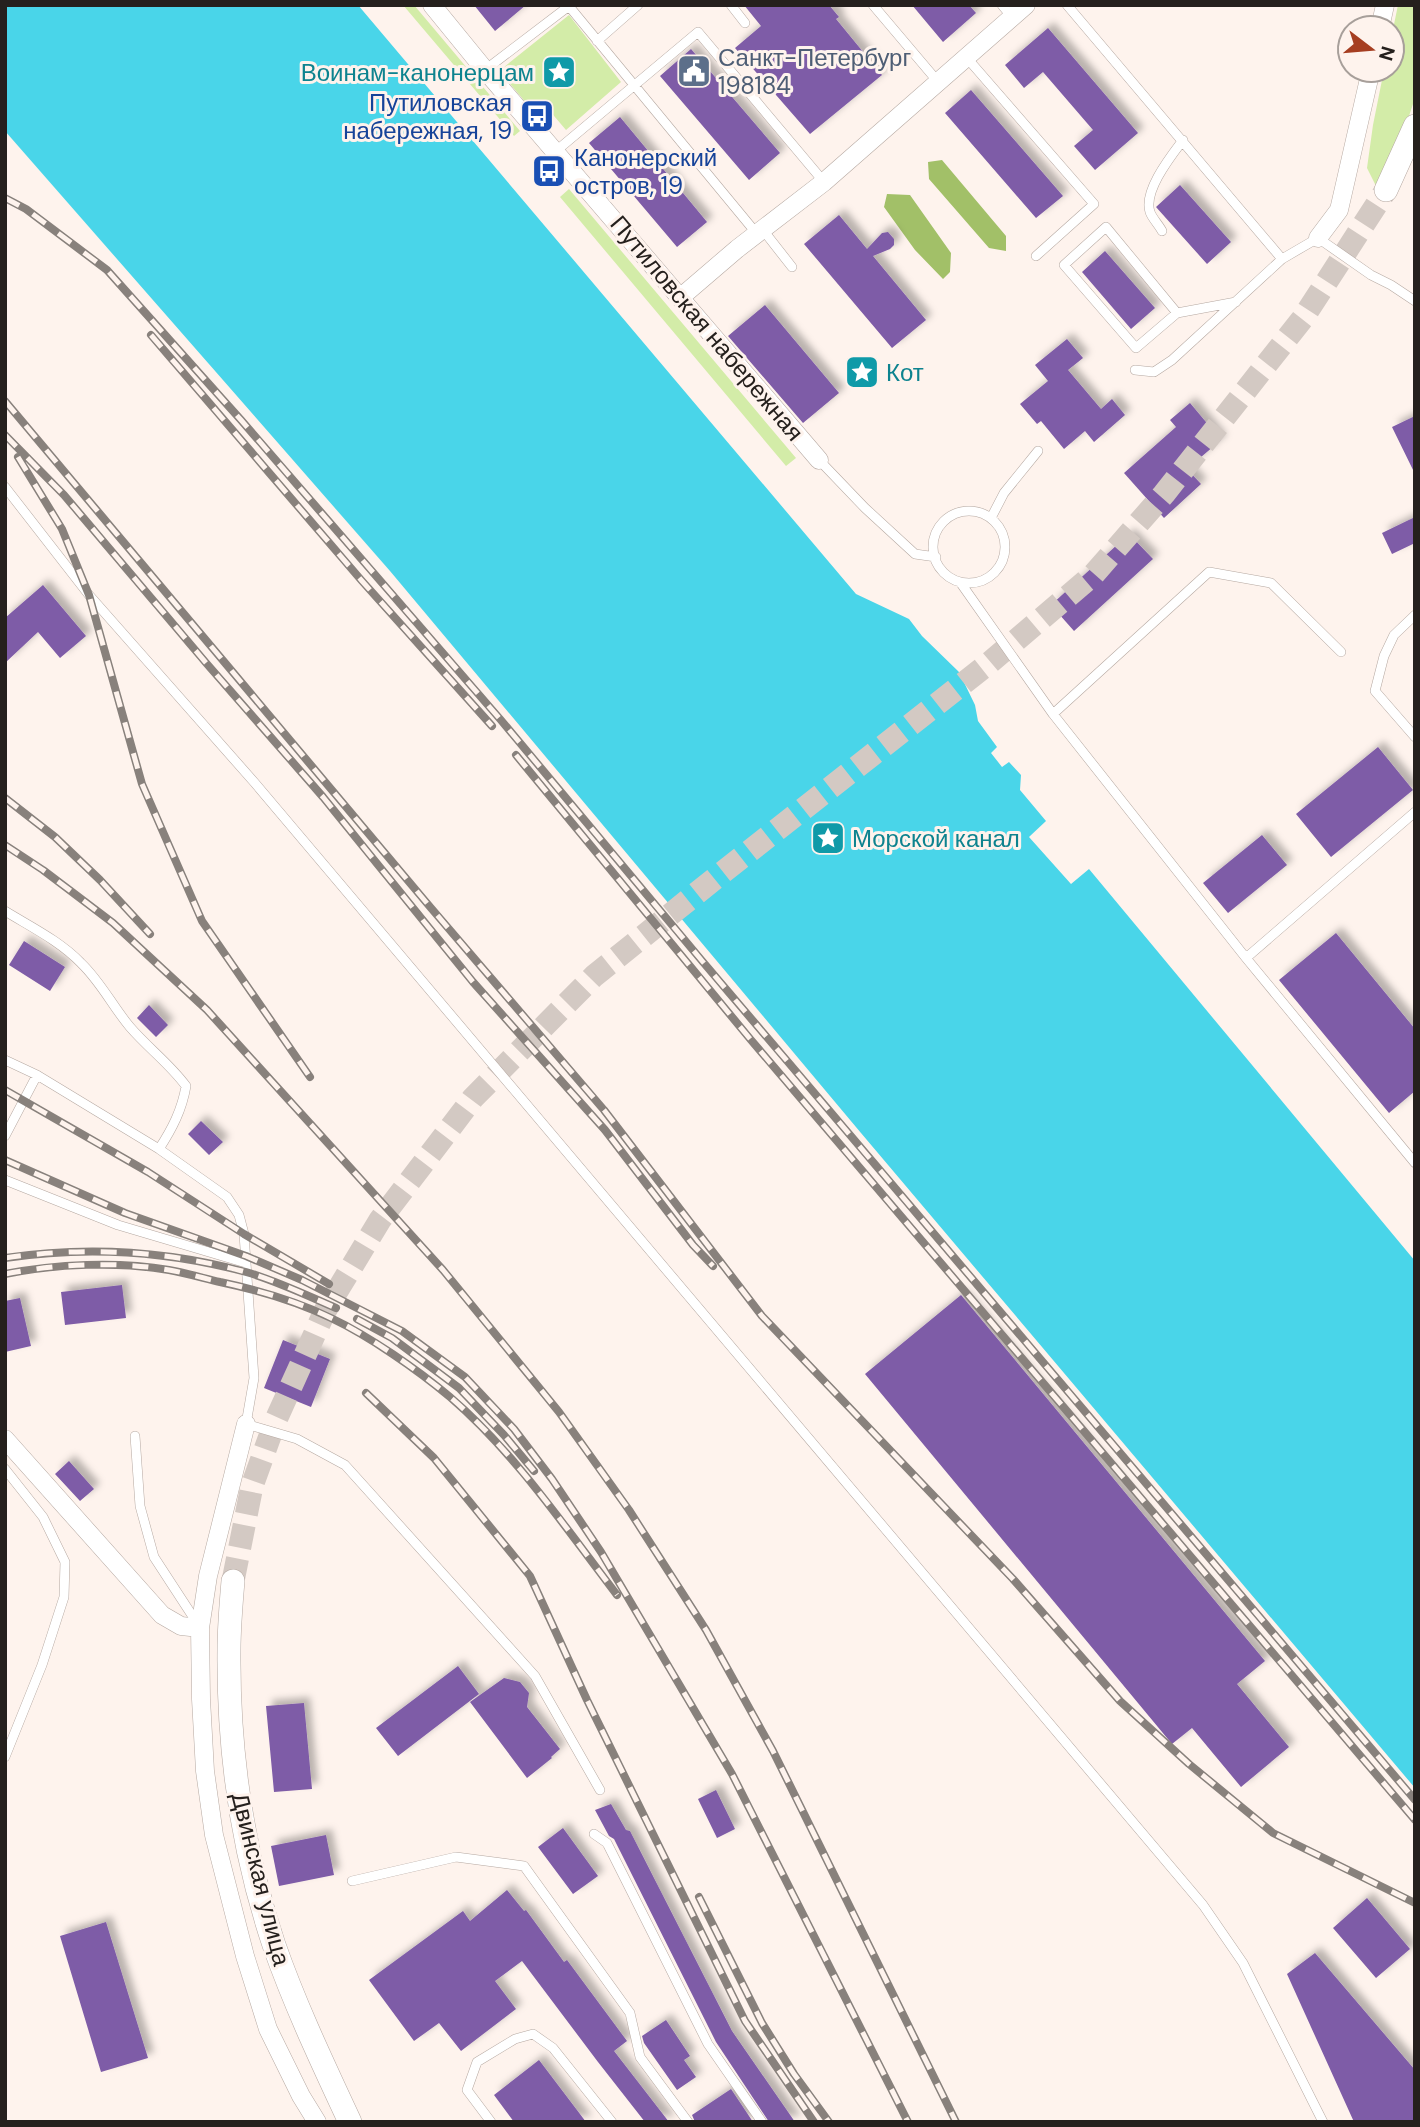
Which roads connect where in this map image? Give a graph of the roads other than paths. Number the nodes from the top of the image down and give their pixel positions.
1 (432, 5) edge
2 (638, 5) edge
3 (732, 5) edge
4 (1067, 5) edge
5 (569, 6) edge
6 (877, 7) edge
7 (1013, 9) edge
8 (745, 23) dead end
9 (597, 41) junction
10 (967, 58) junction
11 (485, 70) junction
12 (939, 83) junction
13 (1368, 84) edge
14 (634, 85) junction
15 (1415, 126) edge
16 (1183, 140) junction
17 (556, 151) junction
18 (824, 182) junction
19 (1386, 190) tunnel mouth
20 (1162, 231) dead end
21 (760, 232) junction
22 (1318, 238) junction
23 (1036, 256) dead end
24 (1282, 258) junction
25 (792, 267) dead end
26 (681, 297) junction
27 (1236, 302) junction
28 (1415, 302) edge
29 (1177, 313) junction
30 (1135, 370) dead end
31 (1038, 451) dead end
32 (819, 460) joint
33 (5, 487) edge
34 (991, 519) junction
35 (936, 557) junction
36 (960, 582) junction
37 (1415, 615) edge
38 (1341, 652) dead end
39 (1053, 714) junction
40 (1415, 737) edge
41 (1415, 812) edge
42 (5, 911) edge
43 (1246, 958) junction
44 (5, 1060) edge
45 (37, 1075) junction
46 (5, 1136) edge
47 (159, 1149) junction
48 (1415, 1163) edge
49 (5, 1180) edge
50 (246, 1263) junction
51 (246, 1424) junction
52 (135, 1436) dead end
53 (5, 1439) edge
54 (5, 1469) edge
55 (233, 1581) tunnel mouth
56 (200, 1628) junction
57 (5, 1757) edge
58 (600, 1790) dead end
59 (594, 1834) dead end
60 (352, 1881) dead end
61 (317, 2122) edge
62 (350, 2122) edge
63 (491, 2122) edge
64 (612, 2122) edge
65 (688, 2122) edge
66 (762, 2122) edge
67 (1323, 2122) edge

1 - 11 street, Путиловская набережная
2 - 9 lane
3 - 8 lane
4 - 16 lane
5 - 9 lane
5 - 11 lane
6 - 12 lane
7 - 10 street
9 - 14 lane
10 - 12 street
10 - 23 lane
11 - 17 street, Путиловская набережная
12 - 18 street
13 - 22 street
14 - 17 lane
14 - 18 lane
14 - 21 lane
15 - 19 street
16 - 20 lane
16 - 24 lane
17 - 26 street, Путиловская набережная
18 - 21 street
21 - 25 lane
21 - 26 street
22 - 24 lane
22 - 28 lane
24 - 27 lane
26 - 32 street, Путиловская набережная
27 - 29 lane
27 - 30 lane
29 - 29 lane
31 - 34 lane
32 - 35 lane
33 - 67 lane
34 - 35 lane
34 - 36 lane
35 - 36 lane
36 - 39 lane
37 - 40 lane
38 - 39 lane
39 - 43 lane
41 - 43 lane
42 - 47 lane
43 - 48 lane
44 - 45 lane
45 - 46 lane
45 - 47 lane
47 - 50 lane
49 - 50 lane
50 - 51 lane
51 - 56 street
51 - 58 lane
52 - 56 lane
53 - 56 street
54 - 57 lane
55 - 62 street, Двинская улица
56 - 61 street
59 - 66 lane
60 - 65 lane
63 - 64 lane

